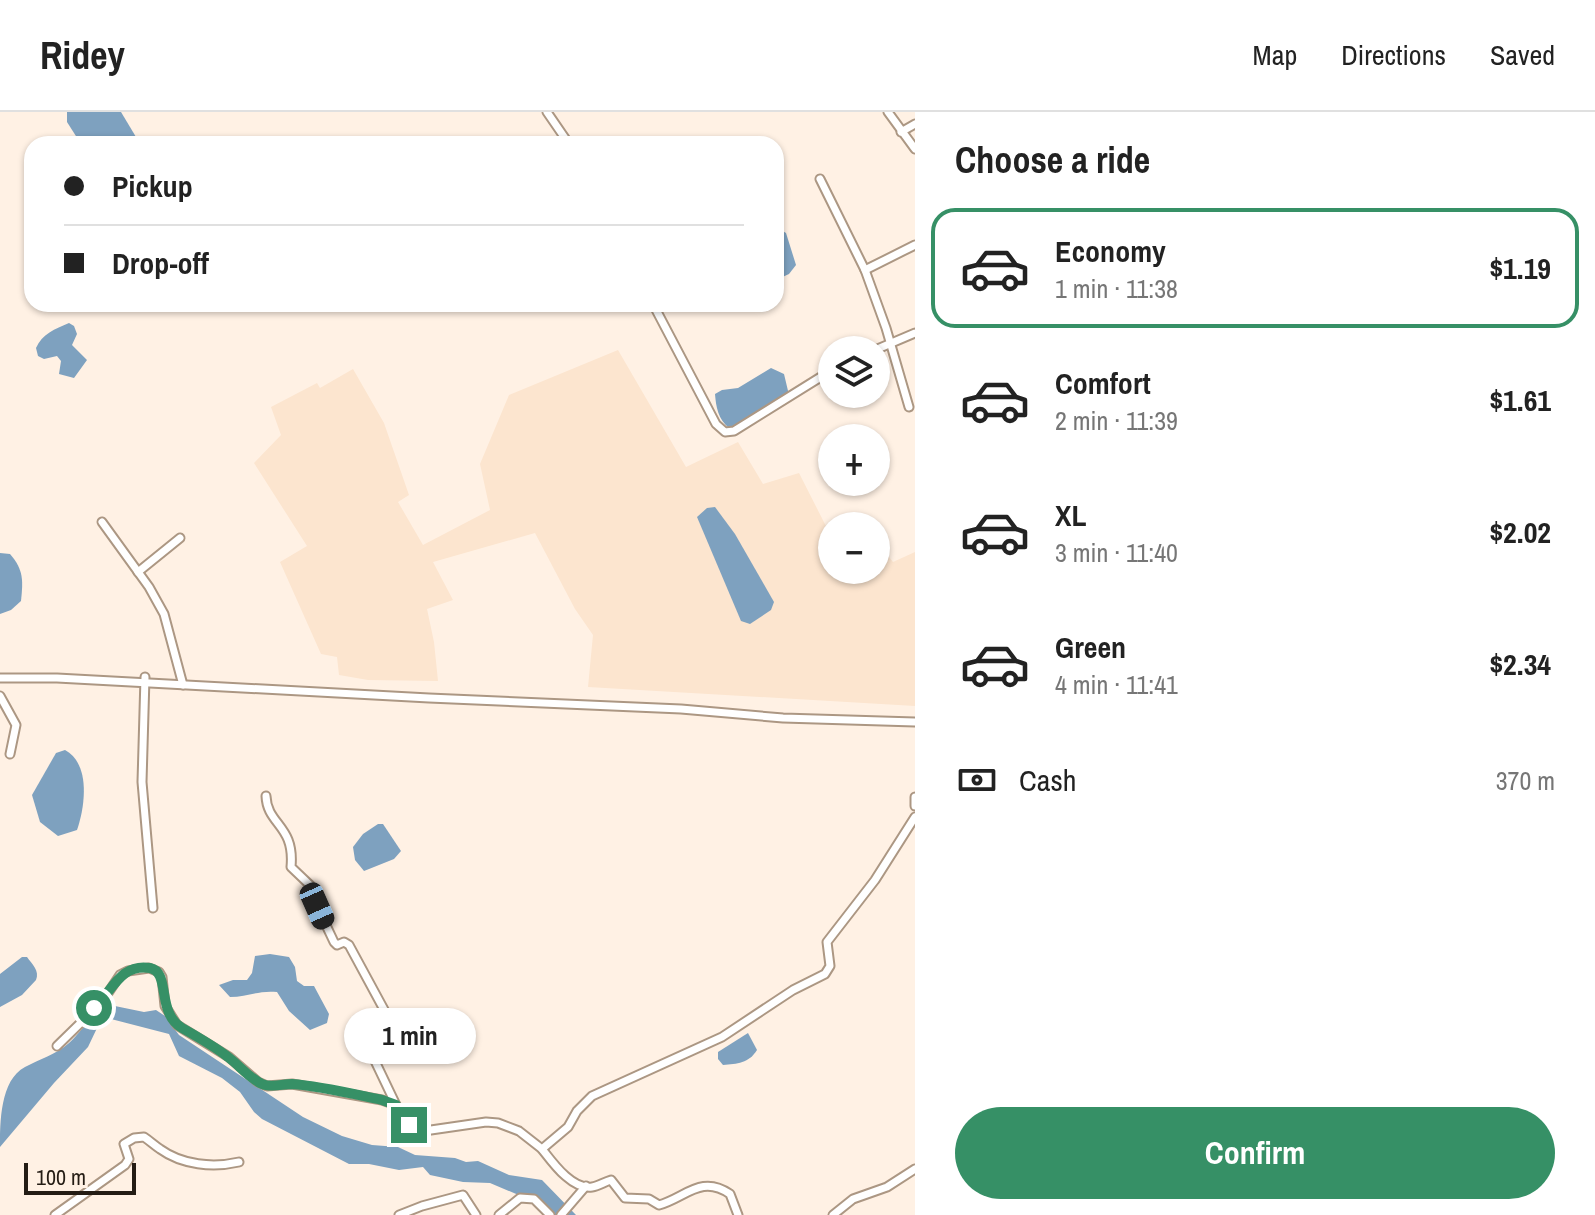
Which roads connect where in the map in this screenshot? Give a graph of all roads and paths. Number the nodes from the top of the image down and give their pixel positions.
1 (547, 112) edge
2 (888, 112) edge
3 (915, 124) edge
4 (901, 132) junction
5 (564, 136) edge
6 (915, 149) edge
7 (820, 179) dead end
8 (915, 245) edge
9 (865, 270) junction
10 (657, 312) edge
11 (915, 333) edge
12 (888, 336) edge
13 (890, 343) edge
14 (890, 346) edge
15 (818, 379) edge
16 (909, 407) dead end
17 (102, 522) dead end
18 (180, 538) dead end
19 (138, 572) junction
20 (0, 678) edge
21 (145, 680) junction
22 (183, 685) junction
23 (0, 696) edge
24 (915, 722) edge
25 (10, 754) dead end
26 (266, 796) dead end
27 (915, 797) edge
28 (915, 806) edge
29 (915, 817) edge
30 (153, 908) dead end
31 (57, 1046) dead end
32 (396, 1105) junction
33 (542, 1149) junction
34 (239, 1162) dead end
35 (915, 1169) edge
36 (586, 1186) junction
37 (55, 1215) edge
38 (399, 1215) edge
39 (476, 1215) edge
40 (499, 1215) edge
41 (550, 1215) edge
42 (561, 1215) edge
43 (738, 1215) edge
44 (833, 1215) edge

1 - 5 street
2 - 4 street
3 - 4 street
4 - 6 street
7 - 9 street
8 - 9 street
9 - 12 street
10 - 15 street
11 - 13 street
14 - 16 street
17 - 19 street
18 - 19 street
19 - 22 street
20 - 21 street
21 - 22 street
21 - 30 street
22 - 24 street
23 - 25 street
26 - 32 street
27 - 28 street
29 - 33 street
31 - 32 street
32 - 33 street
33 - 36 street
34 - 37 street
35 - 44 street
36 - 42 street
36 - 43 street
38 - 39 street
40 - 41 street

